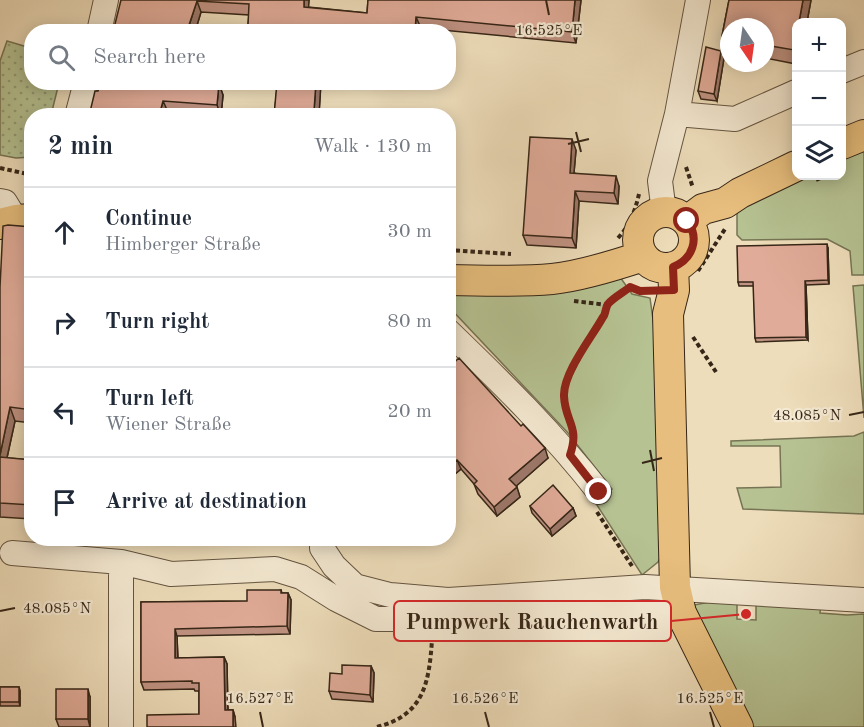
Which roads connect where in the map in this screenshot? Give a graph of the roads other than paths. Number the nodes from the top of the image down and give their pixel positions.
1 (106, 0) edge
2 (698, 0) edge
3 (101, 24) edge
4 (864, 62) edge
5 (846, 69) edge
6 (84, 90) edge
7 (792, 94) edge
8 (79, 108) edge
9 (677, 114) junction
10 (864, 135) edge
11 (846, 142) edge
12 (792, 179) edge
13 (682, 223) junction
14 (657, 277) junction
15 (456, 280) edge
16 (456, 339) edge
17 (599, 492) road end
18 (322, 548) dead end
19 (12, 553) dead end
20 (122, 562) junction
21 (675, 588) junction
22 (864, 600) edge
23 (441, 609) junction
24 (121, 727) edge
25 (738, 727) edge

1 - 3 street
2 - 9 street
4 - 5 street
6 - 8 street
7 - 9 street
9 - 13 street
10 - 11 main road
12 - 13 main road
13 - 14 main road
13 - 14 main road
14 - 15 main road
14 - 21 main road
16 - 17 street
18 - 23 street
19 - 20 street
20 - 23 street
20 - 24 street
21 - 22 street
21 - 23 street
21 - 25 main road

